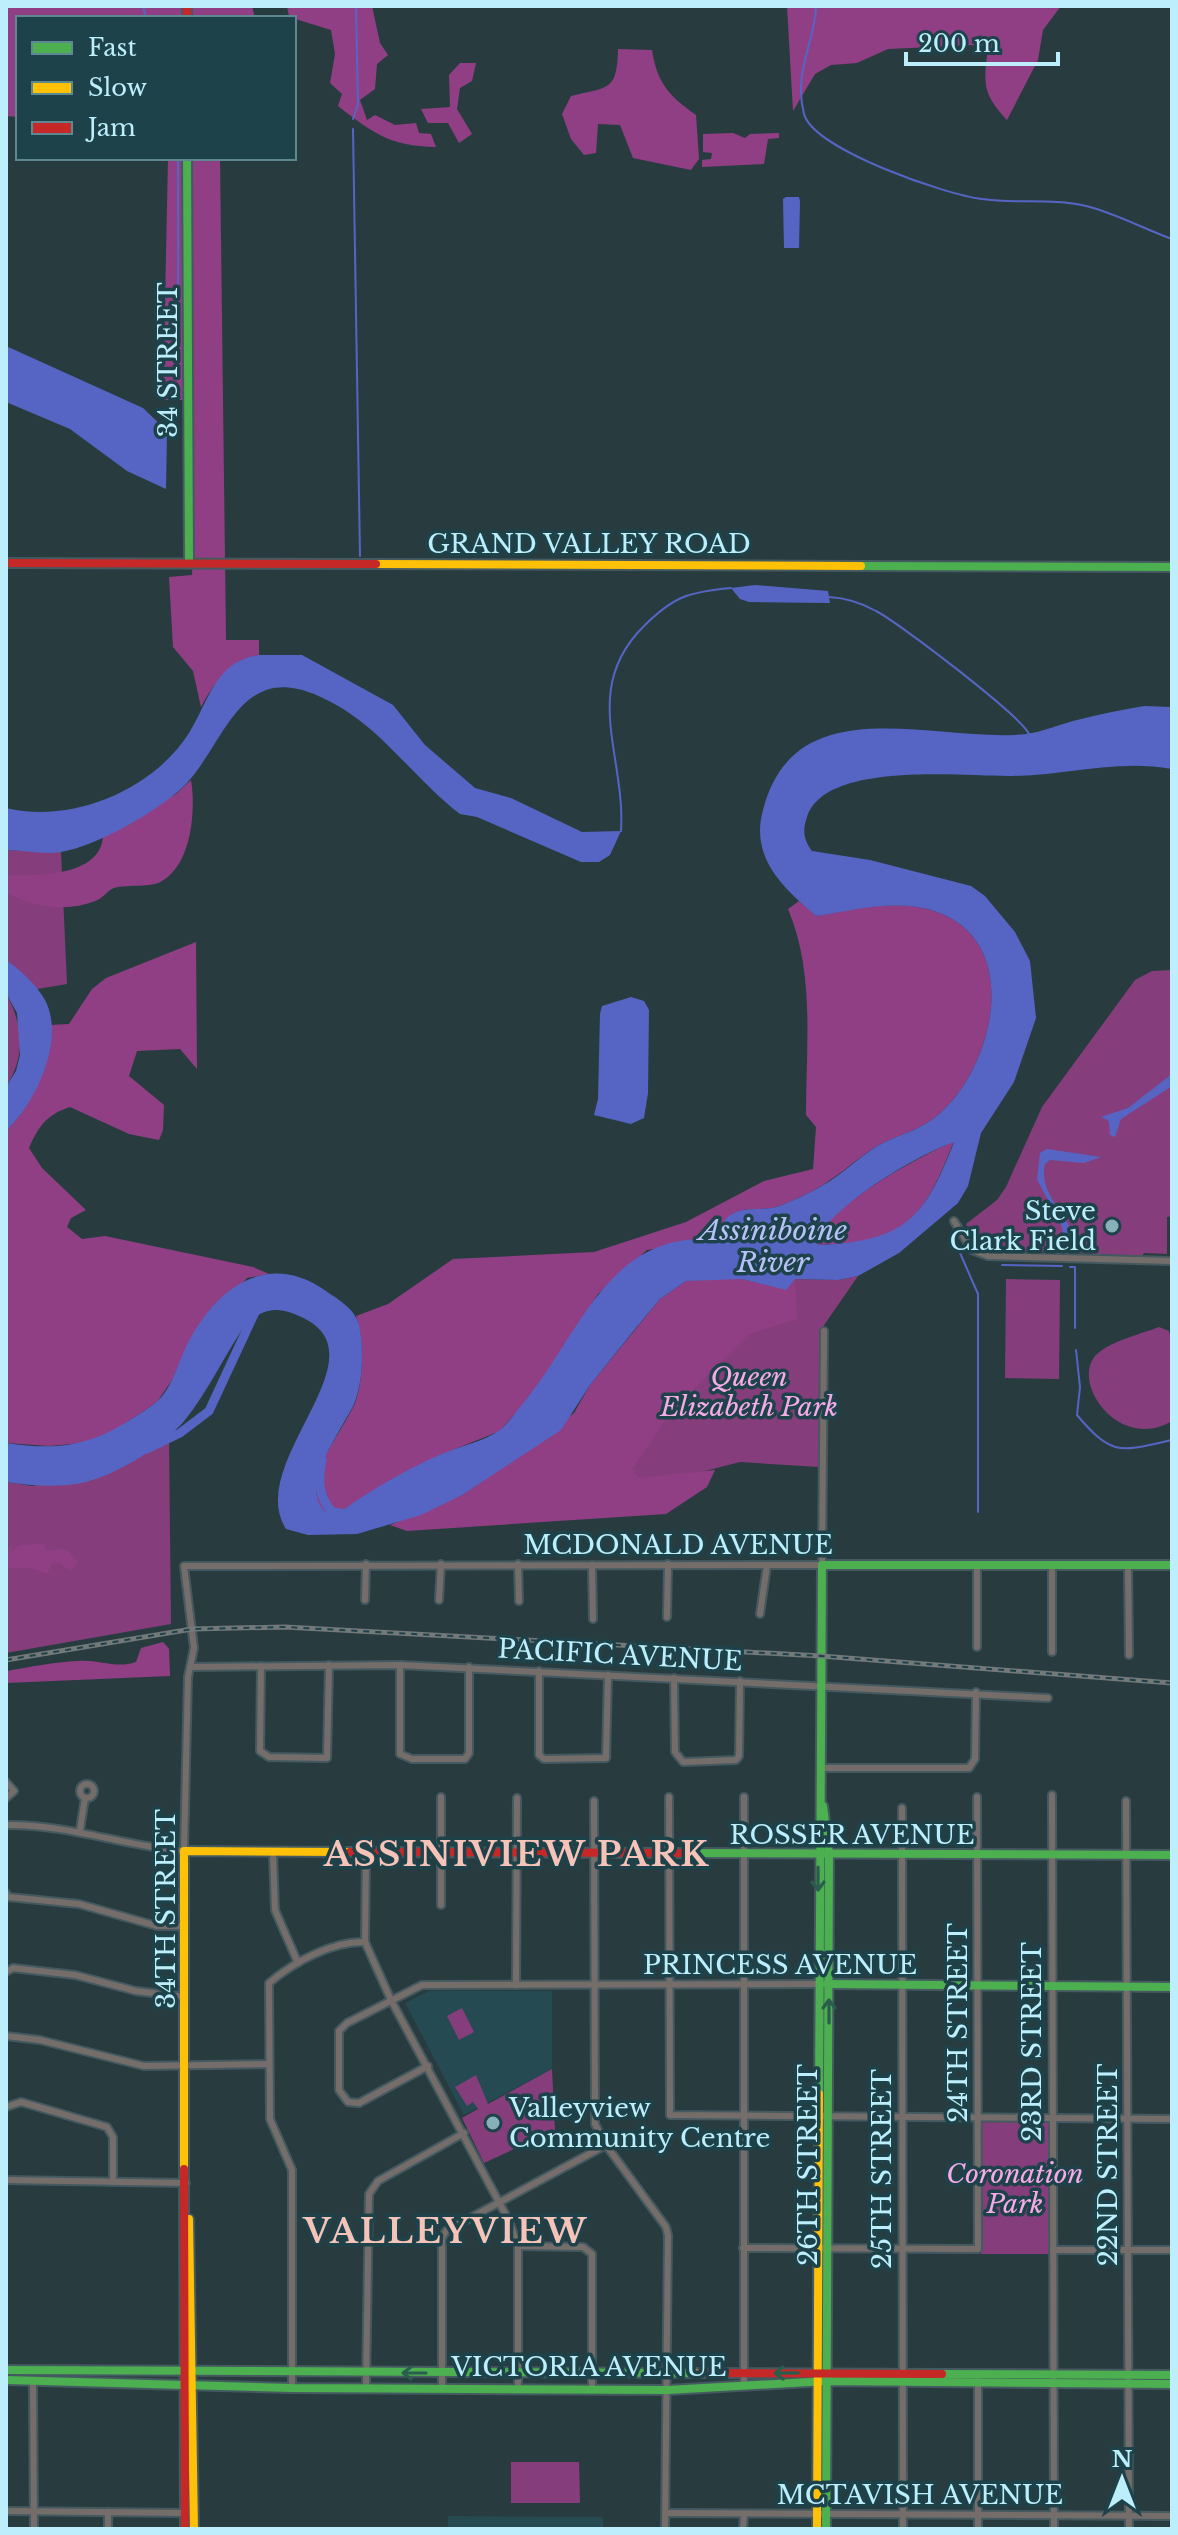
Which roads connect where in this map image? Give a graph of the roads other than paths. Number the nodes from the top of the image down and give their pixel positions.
1 (187, 160) edge
2 (189, 562) junction
3 (6, 563) edge
4 (1172, 567) edge
5 (954, 1221) dead end
6 (1172, 1261) edge
7 (824, 1331) dead end
8 (366, 1564) junction
9 (441, 1564) junction
10 (518, 1564) junction
11 (668, 1564) junction
12 (977, 1564) junction
13 (1052, 1564) junction
14 (1128, 1564) junction
15 (592, 1565) junction
16 (767, 1565) junction
17 (822, 1565) junction
18 (1172, 1565) edge
19 (184, 1566) joint
20 (365, 1600) dead end
21 (439, 1600) dead end
22 (519, 1601) dead end
23 (760, 1614) dead end
24 (667, 1617) dead end
25 (593, 1619) dead end
26 (977, 1647) dead end
27 (1052, 1652) dead end
28 (1129, 1655) dead end
29 (329, 1665) junction
30 (400, 1665) junction
31 (261, 1666) junction
32 (190, 1667) junction
33 (469, 1667) junction
34 (539, 1671) junction
35 (608, 1675) junction
36 (674, 1678) junction
37 (740, 1681) junction
38 (821, 1685) junction
39 (976, 1692) junction
40 (1048, 1698) dead end
41 (822, 1768) junction
42 (6, 1782) edge
43 (1052, 1795) dead end
44 (441, 1797) dead end
45 (669, 1797) dead end
46 (744, 1797) dead end
47 (977, 1797) dead end
48 (6, 1798) edge
49 (85, 1798) dead end
50 (517, 1798) dead end
51 (594, 1801) dead end
52 (1126, 1801) dead end
53 (822, 1802) junction
54 (902, 1808) dead end
55 (6, 1825) edge
56 (80, 1830) junction
57 (184, 1851) junction
58 (273, 1853) junction
59 (366, 1853) junction
60 (441, 1853) junction
61 (594, 1853) junction
62 (517, 1854) junction
63 (668, 1854) junction
64 (744, 1854) junction
65 (818, 1854) junction
66 (829, 1854) junction
67 (902, 1855) junction
68 (1172, 1855) edge
69 (977, 1856) junction
70 (1052, 1856) junction
71 (1127, 1857) junction
72 (6, 1893) edge
73 (441, 1905) dead end
74 (184, 1926) junction
75 (365, 1942) junction
76 (298, 1963) junction
77 (6, 1972) edge
78 (669, 1984) junction
79 (743, 1984) junction
80 (818, 1984) junction
81 (829, 1984) junction
82 (516, 1985) junction
83 (594, 1985) junction
84 (903, 1985) junction
85 (978, 1987) junction
86 (1172, 1987) edge
87 (1053, 1988) junction
88 (1128, 1988) junction
89 (185, 1997) junction
90 (391, 2000) junction
91 (6, 2036) edge
92 (269, 2064) junction
93 (186, 2065) junction
94 (428, 2066) junction
95 (6, 2107) edge
96 (744, 2116) junction
97 (823, 2117) junction
98 (901, 2117) junction
99 (978, 2118) junction
100 (1052, 2118) junction
101 (1128, 2119) junction
102 (1172, 2119) edge
103 (464, 2133) junction
104 (606, 2145) junction
105 (6, 2180) edge
106 (113, 2182) junction
107 (187, 2186) junction
108 (499, 2201) junction
109 (518, 2246) junction
110 (743, 2248) junction
111 (818, 2248) junction
112 (829, 2248) junction
113 (902, 2249) junction
114 (1053, 2250) junction
115 (1127, 2250) junction
116 (1172, 2250) edge
117 (6, 2370) edge
118 (292, 2372) junction
119 (366, 2373) junction
120 (442, 2373) junction
121 (517, 2373) junction
122 (744, 2373) junction
123 (593, 2374) junction
124 (668, 2374) junction
125 (1172, 2375) edge
126 (33, 2376) junction
127 (822, 2377) junction
128 (903, 2377) junction
129 (188, 2378) junction
130 (978, 2378) junction
131 (1054, 2378) junction
132 (1128, 2379) junction
133 (6, 2380) edge
134 (1172, 2384) edge
135 (744, 2386) junction
136 (292, 2388) junction
137 (366, 2388) junction
138 (442, 2388) junction
139 (518, 2389) junction
140 (592, 2389) junction
141 (668, 2390) junction
142 (6, 2511) edge
143 (34, 2511) junction
144 (108, 2512) junction
145 (189, 2513) junction
146 (667, 2513) junction
147 (744, 2514) junction
148 (822, 2515) junction
149 (903, 2515) junction
150 (978, 2515) junction
151 (1054, 2516) junction
152 (1129, 2516) junction
153 (1172, 2516) edge
154 (34, 2529) edge
155 (108, 2529) edge
156 (185, 2529) edge
157 (194, 2529) edge
158 (665, 2529) edge
159 (743, 2529) edge
160 (817, 2529) edge
161 (826, 2529) edge
162 (903, 2529) edge
163 (978, 2529) edge
164 (1054, 2529) edge
165 (1129, 2529) edge

1 - 2 street, 34 STREET
2 - 3 street, GRAND VALLEY ROAD
2 - 4 street, GRAND VALLEY ROAD
5 - 6 street
7 - 17 street
8 - 9 street, MCDONALD AVENUE
8 - 19 street, MCDONALD AVENUE
8 - 20 street
9 - 10 street, MCDONALD AVENUE
9 - 21 street
10 - 15 street, MCDONALD AVENUE
10 - 22 street
11 - 15 street, MCDONALD AVENUE
11 - 16 street, MCDONALD AVENUE
11 - 24 street
12 - 13 street, MCDONALD AVENUE
12 - 17 street, MCDONALD AVENUE
12 - 26 street
13 - 14 street, MCDONALD AVENUE
13 - 27 street
14 - 18 street, MCDONALD AVENUE
14 - 28 street
15 - 25 street
16 - 17 street, MCDONALD AVENUE
16 - 23 street
17 - 38 street, 26TH STREET
19 - 32 street, 34TH STREET
29 - 30 street, PACIFIC AVENUE
29 - 31 street, PACIFIC AVENUE
29 - 31 street
30 - 33 street, PACIFIC AVENUE
30 - 33 street
31 - 32 street, PACIFIC AVENUE
32 - 57 street, 34TH STREET
33 - 34 street, PACIFIC AVENUE
34 - 35 street, PACIFIC AVENUE
34 - 35 street
35 - 36 street, PACIFIC AVENUE
36 - 37 street, PACIFIC AVENUE
36 - 37 street
37 - 38 street, PACIFIC AVENUE
38 - 39 street, PACIFIC AVENUE
38 - 41 street, 26TH STREET
39 - 40 street, PACIFIC AVENUE
39 - 41 street
41 - 53 street, 26TH STREET
42 - 48 street
43 - 70 street, 23RD STREET
44 - 60 street
45 - 63 street
46 - 64 street
47 - 69 street, 24TH STREET
49 - 56 street
50 - 62 street
51 - 61 street
52 - 71 street, 22ND STREET
53 - 65 street, 26TH STREET
53 - 66 street, 26TH STREET
54 - 67 street, 25TH STREET
55 - 56 street, ROSSER AVENUE
56 - 57 street, ROSSER AVENUE
57 - 58 street, ROSSER AVENUE
57 - 74 street, 34TH STREET
58 - 59 street, ROSSER AVENUE
58 - 76 street
59 - 60 street, ROSSER AVENUE
59 - 75 street
60 - 62 street, ROSSER AVENUE
60 - 73 street
61 - 62 street, ROSSER AVENUE
61 - 63 street, ROSSER AVENUE
61 - 83 street
62 - 82 street
63 - 64 street, ROSSER AVENUE
63 - 78 street
64 - 65 street, ROSSER AVENUE
64 - 79 street
65 - 66 street, ROSSER AVENUE
65 -> 80 street, 26TH STREET
66 - 67 street, ROSSER AVENUE
66 - 81 street, 26TH STREET
67 - 69 street, ROSSER AVENUE
67 - 84 street, 25TH STREET
68 - 71 street, ROSSER AVENUE
69 - 70 street, ROSSER AVENUE
69 - 85 street, 24TH STREET
70 - 71 street, ROSSER AVENUE
70 - 87 street, 23RD STREET
71 - 88 street, 22ND STREET
72 - 74 street
74 - 89 street, 34TH STREET
75 - 76 street
75 - 90 street
76 - 92 street
77 - 89 street
78 - 79 street, PRINCESS AVENUE
78 - 83 street, PRINCESS AVENUE
78 - 96 street
79 - 80 street, PRINCESS AVENUE
79 - 96 street
80 - 81 street, PRINCESS AVENUE
80 - 97 street, 26TH STREET
81 - 84 street, PRINCESS AVENUE
97 -> 81 street, 26TH STREET
82 - 83 street, PRINCESS AVENUE
82 - 90 street, PRINCESS AVENUE
83 - 104 street
84 - 85 street, PRINCESS AVENUE
84 - 98 street, 25TH STREET
85 - 87 street, PRINCESS AVENUE
85 - 99 street, 24TH STREET
86 - 88 street, PRINCESS AVENUE
87 - 88 street, PRINCESS AVENUE
87 - 100 street, 23RD STREET
88 - 101 street, 22ND STREET
89 - 93 street, 34TH STREET
90 - 94 street
90 - 94 street, PRINCESS AVENUE
91 - 93 street
92 - 93 street
92 - 118 street
93 - 107 street, 34TH STREET
94 - 103 street
95 - 106 street
96 - 97 street
96 - 110 street
97 - 98 street
97 - 111 street, 26TH STREET
97 - 112 street, 26TH STREET
98 - 99 street
98 - 113 street, 25TH STREET
99 - 100 street
99 - 113 street, 24TH STREET
100 - 101 street
100 - 114 street, 23RD STREET
101 - 102 street
101 - 115 street, 22ND STREET
103 - 108 street
103 - 119 street
104 - 108 street
104 - 124 street
105 - 106 street
106 - 107 street
107 - 129 street, 34TH STREET
108 - 109 street
108 - 120 street
109 - 121 street
109 - 123 street
110 - 111 street
110 - 122 street
111 - 112 street
111 - 127 street, 26TH STREET
112 - 113 street
112 - 127 street, 26TH STREET
113 - 128 street, 25TH STREET
114 - 115 street
114 - 131 street, 23RD STREET
115 - 116 street
115 - 132 street, 22ND STREET
117 - 126 street, VICTORIA AVENUE
118 - 119 street, VICTORIA AVENUE
118 - 129 street, VICTORIA AVENUE
118 - 136 street
120 -> 119 street, VICTORIA AVENUE
119 - 137 street
120 - 121 street, VICTORIA AVENUE
120 - 138 street
121 - 123 street, VICTORIA AVENUE
121 - 139 street
122 - 124 street, VICTORIA AVENUE
127 -> 122 street, VICTORIA AVENUE
122 - 135 street
123 - 124 street, VICTORIA AVENUE
123 - 140 street
124 - 141 street
125 - 132 street, VICTORIA AVENUE
126 - 129 street, VICTORIA AVENUE
126 - 129 street, VICTORIA AVENUE
126 - 133 street, VICTORIA AVENUE
126 - 143 street
127 - 128 street, VICTORIA AVENUE
127 - 135 street, VICTORIA AVENUE
127 - 148 street, 26TH STREET
128 - 130 street, VICTORIA AVENUE
128 - 149 street, 25TH STREET
129 - 136 street, VICTORIA AVENUE
129 - 145 street, 34TH STREET
130 - 131 street, VICTORIA AVENUE
130 - 150 street
131 - 132 street, VICTORIA AVENUE
131 - 151 street, 23RD STREET
132 - 134 street, VICTORIA AVENUE
132 - 152 street, 22ND STREET
135 - 141 street, VICTORIA AVENUE
136 - 137 street, VICTORIA AVENUE
137 - 138 street, VICTORIA AVENUE
138 - 139 street, VICTORIA AVENUE
139 - 140 street, VICTORIA AVENUE
140 - 141 street, VICTORIA AVENUE
141 - 146 street
142 - 143 street
143 - 144 street
143 - 154 street
144 - 145 street
144 - 155 street
145 - 156 street, 34TH STREET
145 - 157 street, 34TH STREET
146 - 147 street, MCTAVISH AVENUE
146 - 158 street
147 - 148 street, MCTAVISH AVENUE
147 - 159 street
148 - 149 street, MCTAVISH AVENUE
148 - 160 street, 26TH STREET
148 - 161 street, 26TH STREET
149 - 150 street, MCTAVISH AVENUE
149 - 162 street, 25TH STREET
150 - 151 street, MCTAVISH AVENUE
150 - 163 street
151 - 152 street, MCTAVISH AVENUE
151 - 164 street, 23RD STREET
152 - 153 street, MCTAVISH AVENUE
152 - 165 street, 22ND STREET

